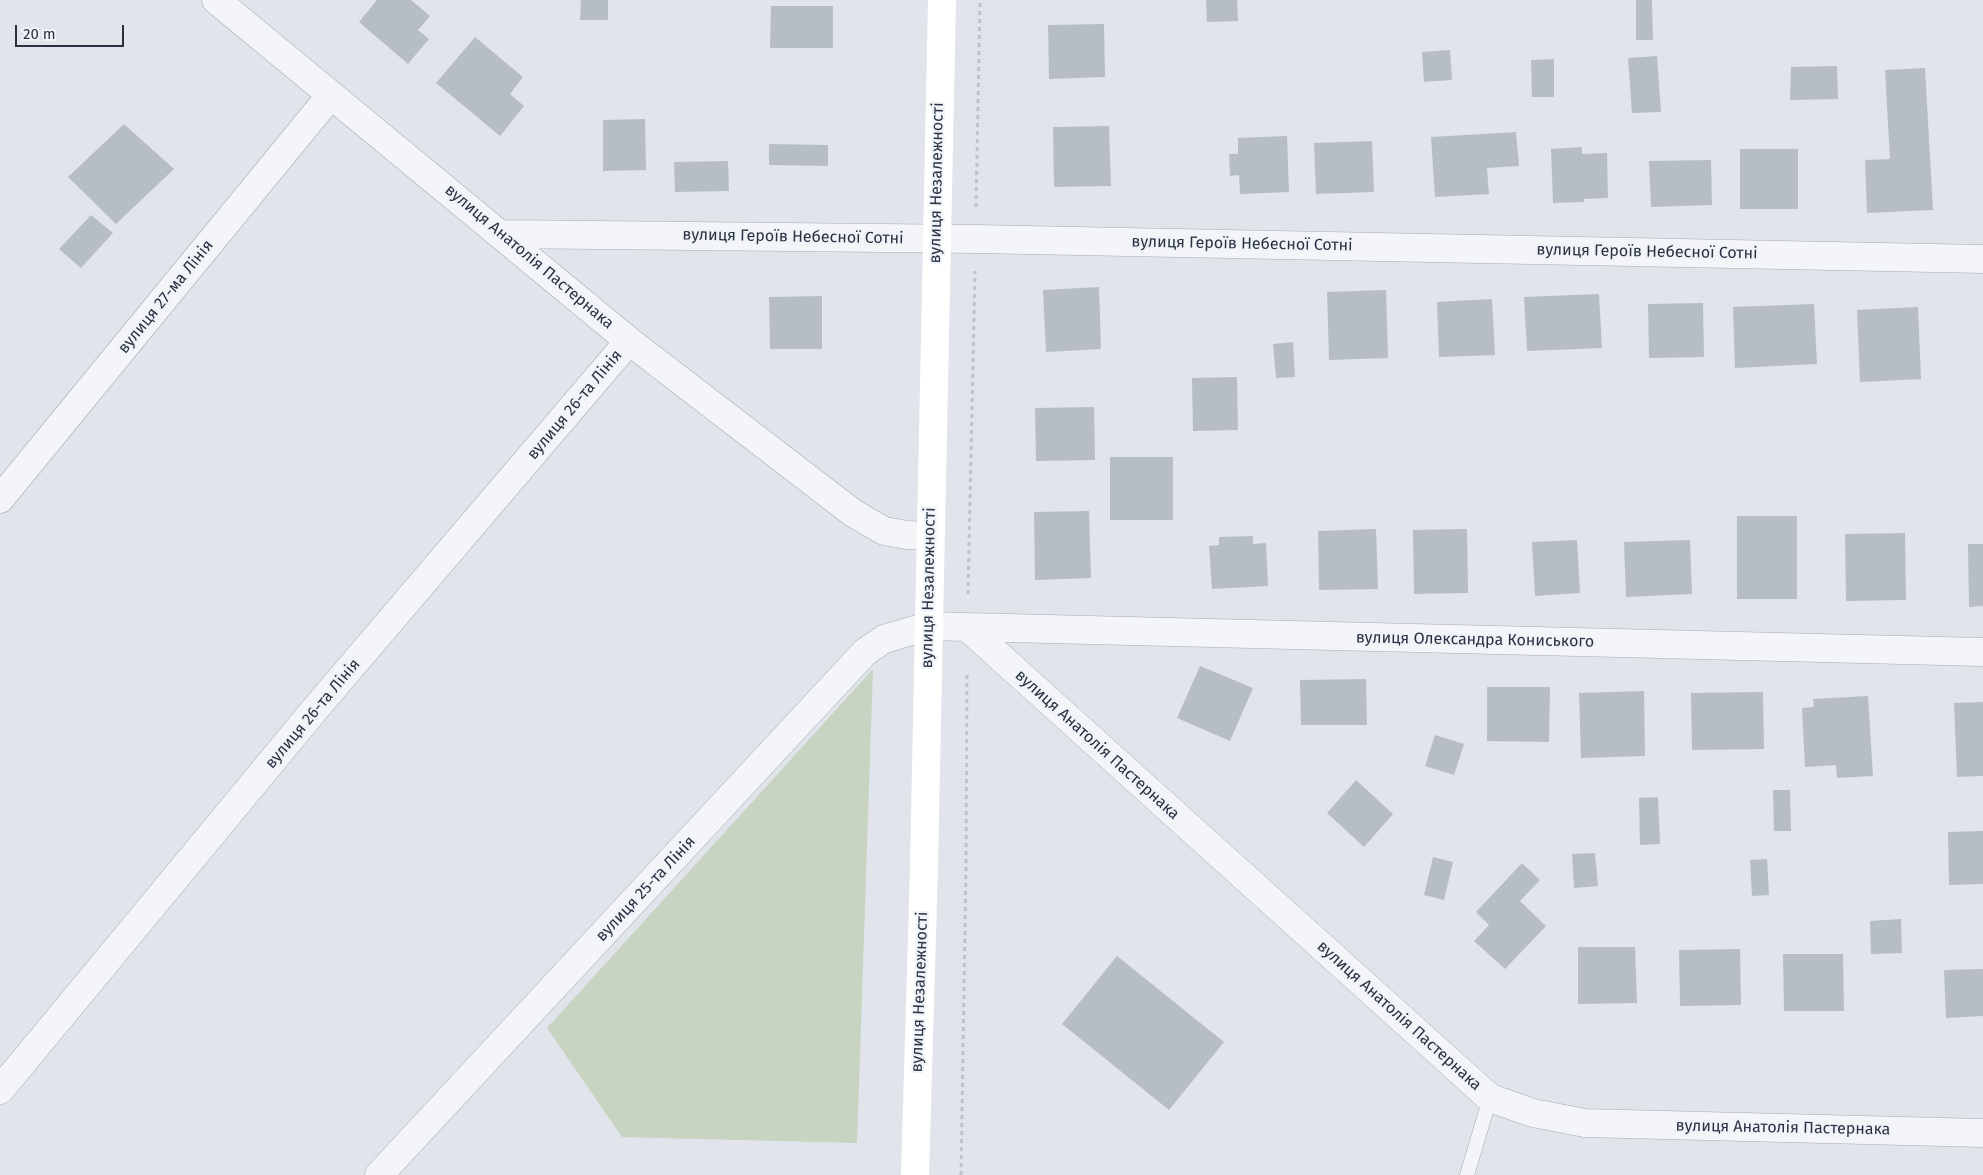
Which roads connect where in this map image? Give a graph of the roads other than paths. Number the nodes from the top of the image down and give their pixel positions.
1 (216, 0) edge
2 (942, 0) edge
3 (332, 95) junction
4 (502, 234) junction
5 (936, 239) junction
6 (1983, 259) edge
7 (629, 341) junction
8 (0, 499) edge
9 (929, 536) junction
10 (928, 626) junction
11 (967, 627) junction
12 (1983, 652) edge
13 (0, 1090) edge
14 (1490, 1098) junction
15 (1983, 1133) edge
16 (379, 1175) edge
17 (915, 1175) edge
18 (1467, 1175) edge

1 - 3 street, вулиця Анатолія Пастернака
2 - 5 main road, вулиця Незалежності
3 - 4 street, вулиця Анатолія Пастернака
3 - 8 street, вулиця 27-ма Лінія
4 - 5 street, вулиця Героїв Небесної Сотні
4 - 7 street, вулиця Анатолія Пастернака
5 - 6 street, вулиця Героїв Небесної Сотні
5 - 9 main road, вулиця Незалежності
7 - 9 street, вулиця Анатолія Пастернака
7 - 13 street, вулиця 26-та Лінія
9 - 10 main road, вулиця Незалежності
10 - 11 street
10 - 16 street, вулиця 25-та Лінія
10 - 17 main road, вулиця Незалежності
11 - 12 street, вулиця Олександра Кониського
11 - 14 street, вулиця Анатолія Пастернака
14 - 15 street, вулиця Анатолія Пастернака
14 - 18 lane

